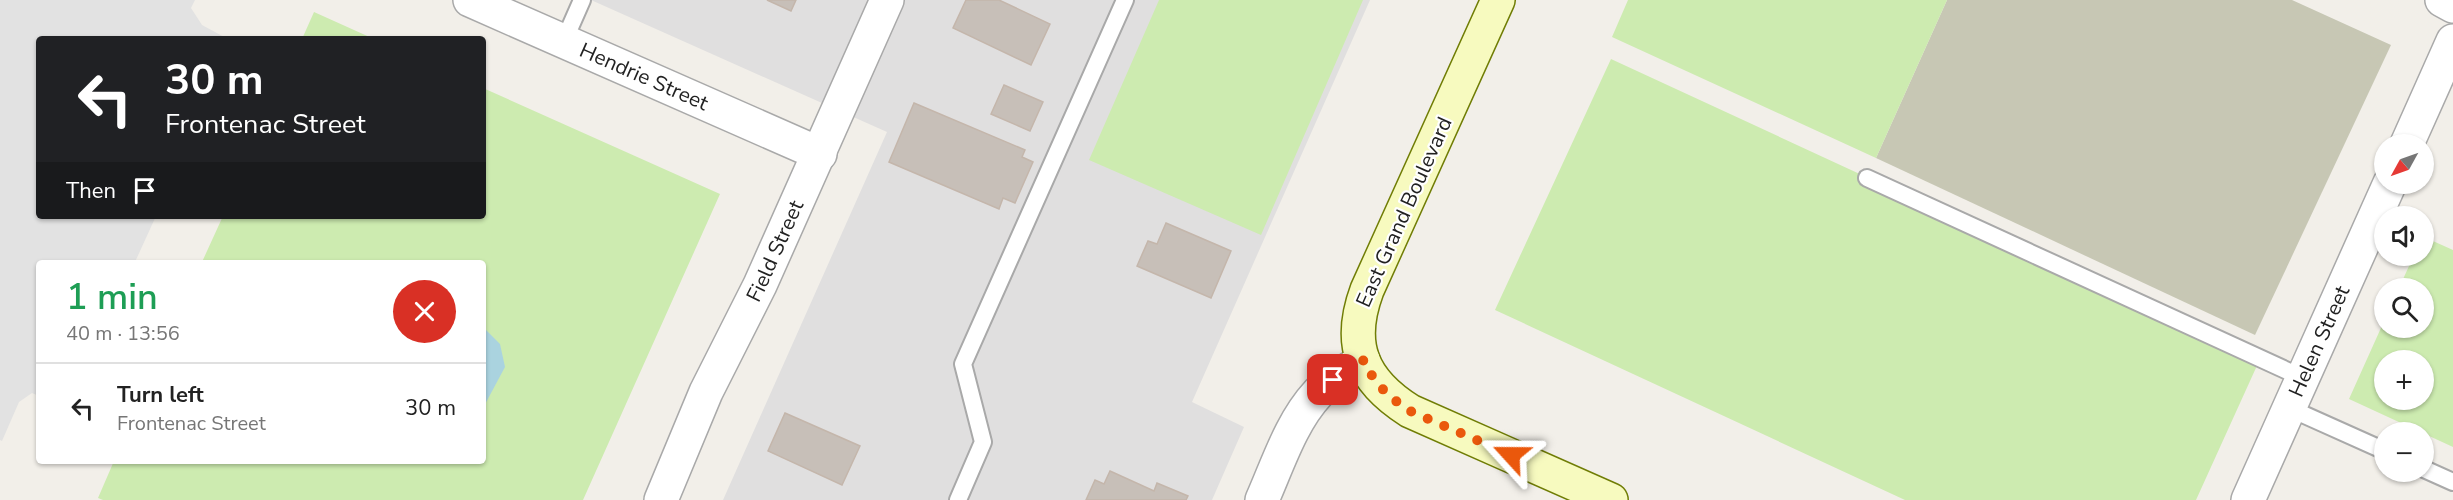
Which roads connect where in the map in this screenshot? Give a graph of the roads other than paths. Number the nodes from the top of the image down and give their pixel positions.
1 (470, 0) edge
2 (582, 0) edge
3 (888, 0) edge
4 (1125, 0) edge
5 (1498, 0) edge
6 (2442, 0) edge
7 (2453, 6) edge
8 (564, 41) junction
9 (2453, 41) edge
10 (2411, 134) edge
11 (820, 154) junction
12 (1867, 178) dead end
13 (2385, 194) edge
14 (1364, 360) junction
15 (2303, 378) junction
16 (2289, 408) junction
17 (2374, 446) edge
18 (2434, 473) edge
19 (2453, 482) edge
20 (661, 500) edge
21 (958, 500) edge
22 (1262, 500) edge
23 (1611, 500) edge
24 (2248, 500) edge

1 - 8 street, Hendrie Street
2 - 8 lane
3 - 11 street, Field Street
4 - 21 lane
5 - 14 main road, East Grand Boulevard
6 - 7 street
8 - 11 street, Hendrie Street
9 - 10 street
11 - 20 street, Field Street
12 - 15 lane
13 - 15 street, Helen Street
14 - 22 street
14 - 23 main road, East Grand Boulevard
15 - 16 street, Helen Street
16 - 17 lane
16 - 24 street, Helen Street
18 - 19 lane

